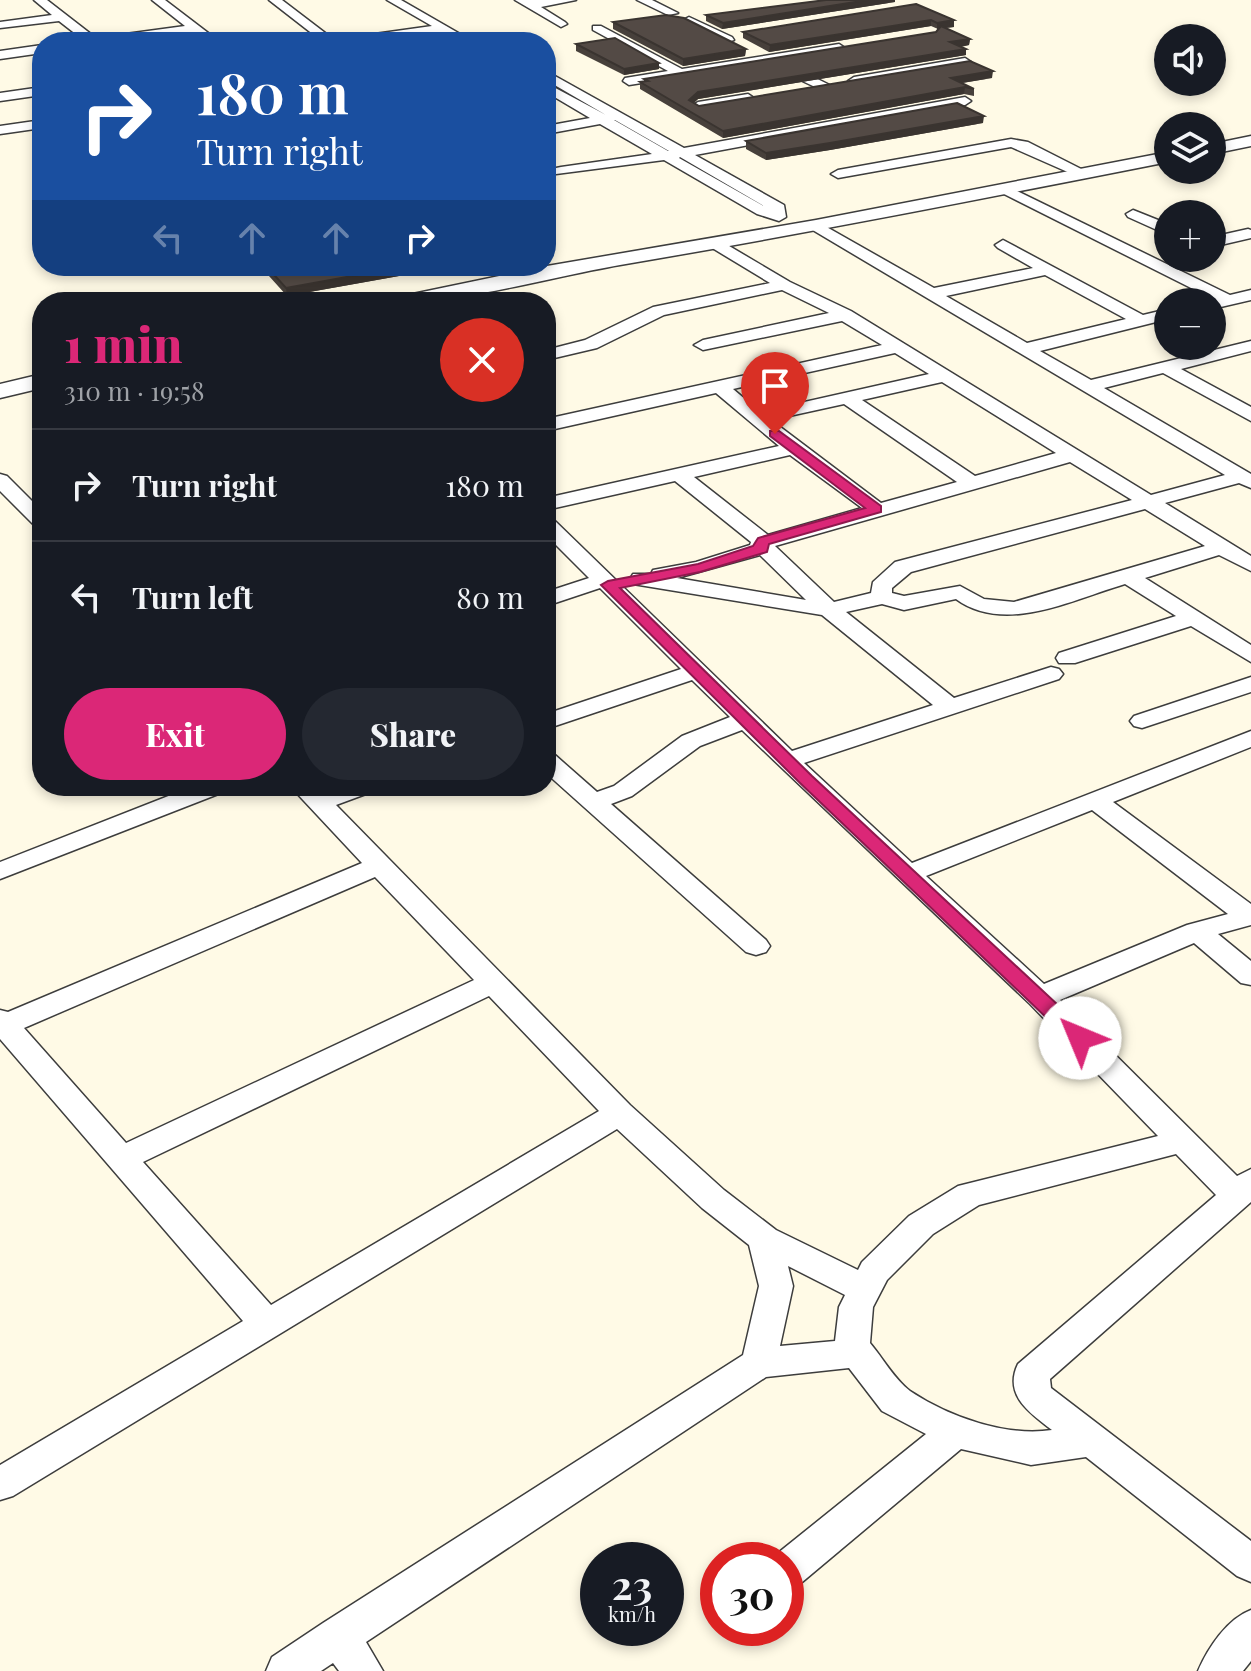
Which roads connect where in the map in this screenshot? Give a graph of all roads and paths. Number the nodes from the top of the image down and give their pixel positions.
1 (40, 0) edge
2 (158, 0) edge
3 (275, 0) edge
4 (393, 0) edge
5 (413, 0) edge
6 (570, 0) edge
7 (643, 0) edge
8 (526, 2) edge
9 (672, 13) edge
10 (60, 17) junction
11 (689, 20) edge
12 (561, 24) dead end
13 (0, 25) edge
14 (196, 28) junction
15 (597, 28) dead end
16 (451, 30) junction
17 (80, 32) edge
18 (167, 32) edge
19 (201, 32) edge
20 (318, 32) edge
21 (434, 32) edge
22 (440, 32) edge
23 (456, 32) edge
24 (734, 34) dead end
25 (719, 36) junction
26 (857, 45) edge
27 (32, 50) edge
28 (0, 55) edge
29 (767, 59) junction
30 (965, 62) edge
31 (679, 72) junction
32 (556, 81) edge
33 (629, 81) dead end
34 (822, 86) junction
35 (32, 89) edge
36 (791, 91) edge
37 (556, 93) edge
38 (0, 94) edge
39 (760, 96) edge
40 (965, 101) dead end
41 (698, 106) edge
42 (0, 112) edge
43 (887, 114) junction
44 (618, 117) junction
45 (601, 120) junction
46 (32, 126) edge
47 (16, 128) junction
48 (556, 128) edge
49 (0, 130) edge
50 (1251, 141) edge
51 (30, 142) dead end
52 (1226, 146) edge
53 (684, 152) junction
54 (665, 156) junction
55 (1154, 160) edge
56 (561, 171) dead end
57 (838, 174) dead end
58 (1084, 174) junction
59 (1007, 190) junction
60 (1133, 214) dead end
61 (787, 223) junction
62 (1154, 224) edge
63 (816, 226) junction
64 (1248, 234) dead end
65 (1226, 239) edge
66 (714, 243) junction
67 (1003, 245) dead end
68 (1154, 255) edge
69 (1143, 258) junction
70 (556, 267) edge
71 (1046, 270) junction
72 (513, 276) edge
73 (784, 285) junction
74 (1196, 288) edge
75 (445, 292) edge
76 (930, 294) junction
77 (1251, 295) edge
78 (1226, 301) edge
79 (845, 315) junction
80 (1154, 318) edge
81 (1141, 321) junction
82 (703, 345) dead end
83 (1251, 346) edge
84 (898, 347) junction
85 (1025, 349) junction
86 (556, 353) edge
87 (1165, 367) junction
88 (945, 376) junction
89 (32, 383) edge
90 (718, 385) junction
91 (1090, 386) junction
92 (0, 391) edge
93 (1251, 393) edge
94 (846, 397) junction
95 (1223, 400) junction
96 (1251, 415) edge
97 (756, 418) junction
98 (556, 423) edge
99 (793, 449) junction
100 (1072, 455) junction
101 (679, 475) junction
102 (1246, 479) edge
103 (0, 480) edge
104 (972, 483) junction
105 (1146, 501) junction
106 (556, 502) edge
107 (876, 509) junction
108 (32, 512) edge
109 (556, 533) edge
110 (762, 545) junction
111 (1222, 547) junction
112 (1251, 565) edge
113 (1128, 576) junction
114 (641, 579) junction
115 (606, 582) junction
116 (556, 596) edge
117 (882, 597) junction
118 (829, 610) junction
119 (1194, 618) junction
120 (1251, 655) edge
121 (696, 671) junction
122 (1251, 684) edge
123 (950, 707) junction
124 (556, 719) edge
125 (745, 720) junction
126 (1142, 721) dead end
127 (1251, 738) edge
128 (787, 761) junction
129 (556, 769) edge
130 (191, 796) edge
131 (314, 796) edge
132 (1094, 800) junction
133 (593, 802) junction
134 (380, 865) junction
135 (0, 871) edge
136 (908, 874) junction
137 (1250, 916) edge
138 (1197, 931) junction
139 (756, 946) dead end
140 (1251, 976) edge
141 (493, 982) junction
142 (1040, 997) junction
143 (2, 1023) edge
144 (619, 1113) junction
145 (1182, 1141) junction
146 (121, 1159) junction
147 (1244, 1189) edge
148 (764, 1239) junction
149 (865, 1289) junction
150 (267, 1324) junction
151 (857, 1353) junction
152 (759, 1363) junction
153 (955, 1432) junction
154 (1092, 1440) junction
155 (0, 1484) edge
156 (804, 1556) edge
157 (1251, 1564) edge
158 (1251, 1629) edge
159 (337, 1636) junction
160 (286, 1671) edge
161 (363, 1671) edge
162 (1218, 1671) edge

1 - 10 street
2 - 14 street
3 - 20 street
4 - 16 street
5 - 16 street
6 - 8 street
7 - 9 street
8 - 12 street
10 - 13 street
10 - 17 street
11 - 25 street
14 - 18 street
14 - 19 street
15 - 31 street
16 - 21 street
16 - 22 street
16 - 23 street
24 - 25 street
25 - 29 street
26 - 29 street
27 - 28 street
29 - 31 street
29 - 34 street
30 - 34 street
31 - 33 street
32 - 44 street
34 - 36 street
34 - 43 street
35 - 38 street
37 - 45 street
39 - 41 street
40 - 43 street
42 - 47 street
43 - 53 street
44 - 45 street
44 - 53 street
45 - 48 street
45 - 54 street
46 - 47 street
47 - 49 street
47 - 51 street
50 - 52 street
53 - 54 street
53 - 61 street
54 - 56 street
54 - 61 street
55 - 58 street
57 - 58 street
58 - 59 street
59 - 63 street
59 - 69 street
60 - 62 street
61 - 63 street
61 - 66 street
63 - 76 street
64 - 65 street
66 - 70 street
66 - 73 street
67 - 71 street
68 - 69 street
69 - 74 street
71 - 76 street
71 - 81 street
72 - 75 street
73 - 79 street
73 - 86 street
76 - 85 street
77 - 78 street
79 - 82 street
79 - 84 street
80 - 81 street
81 - 85 street
83 - 87 street
84 - 88 street
84 - 90 street
85 - 91 street
87 - 91 street
87 - 95 street
88 - 94 street
88 - 100 street
89 - 92 street
90 - 97 street
90 - 98 street
91 - 102 street
93 - 95 street
94 - 97 street
94 - 104 street
95 - 96 street
97 - 99 street
99 - 101 street
99 - 107 street
100 - 104 street
100 - 105 street
101 - 106 street
101 - 110 street
102 - 105 street
103 - 108 street
104 - 107 street
105 - 111 street
105 - 117 street
107 - 110 street
109 - 115 street
110 - 114 street
110 - 118 street
111 - 112 street
111 - 113 street
113 - 117 street
113 - 119 street
114 - 115 street
114 - 118 street
115 - 116 street
115 - 121 street
117 - 118 street
118 - 123 street
119 - 120 street
119 - 123 street
121 - 124 street
121 - 125 street
122 - 126 street
123 - 128 street
125 - 128 street
125 - 133 street
127 - 132 street
128 - 136 street
129 - 133 street
130 - 135 street
131 - 134 street
132 - 136 street
132 - 137 street
133 - 139 street
134 - 141 street
134 - 143 street
136 - 142 street
137 - 138 street
138 - 140 street
138 - 142 street
141 - 144 street
141 - 146 street
142 - 145 street
143 - 146 street
144 - 148 street
144 - 150 street
145 - 147 street
145 - 149 street
146 - 150 street
147 - 154 street
148 - 149 street
148 - 152 street
149 - 151 street
150 - 155 street
151 - 152 street
151 - 153 street
152 - 159 street
153 - 154 street
153 - 156 street
154 - 157 street
158 - 162 street
159 - 160 street
159 - 161 street

